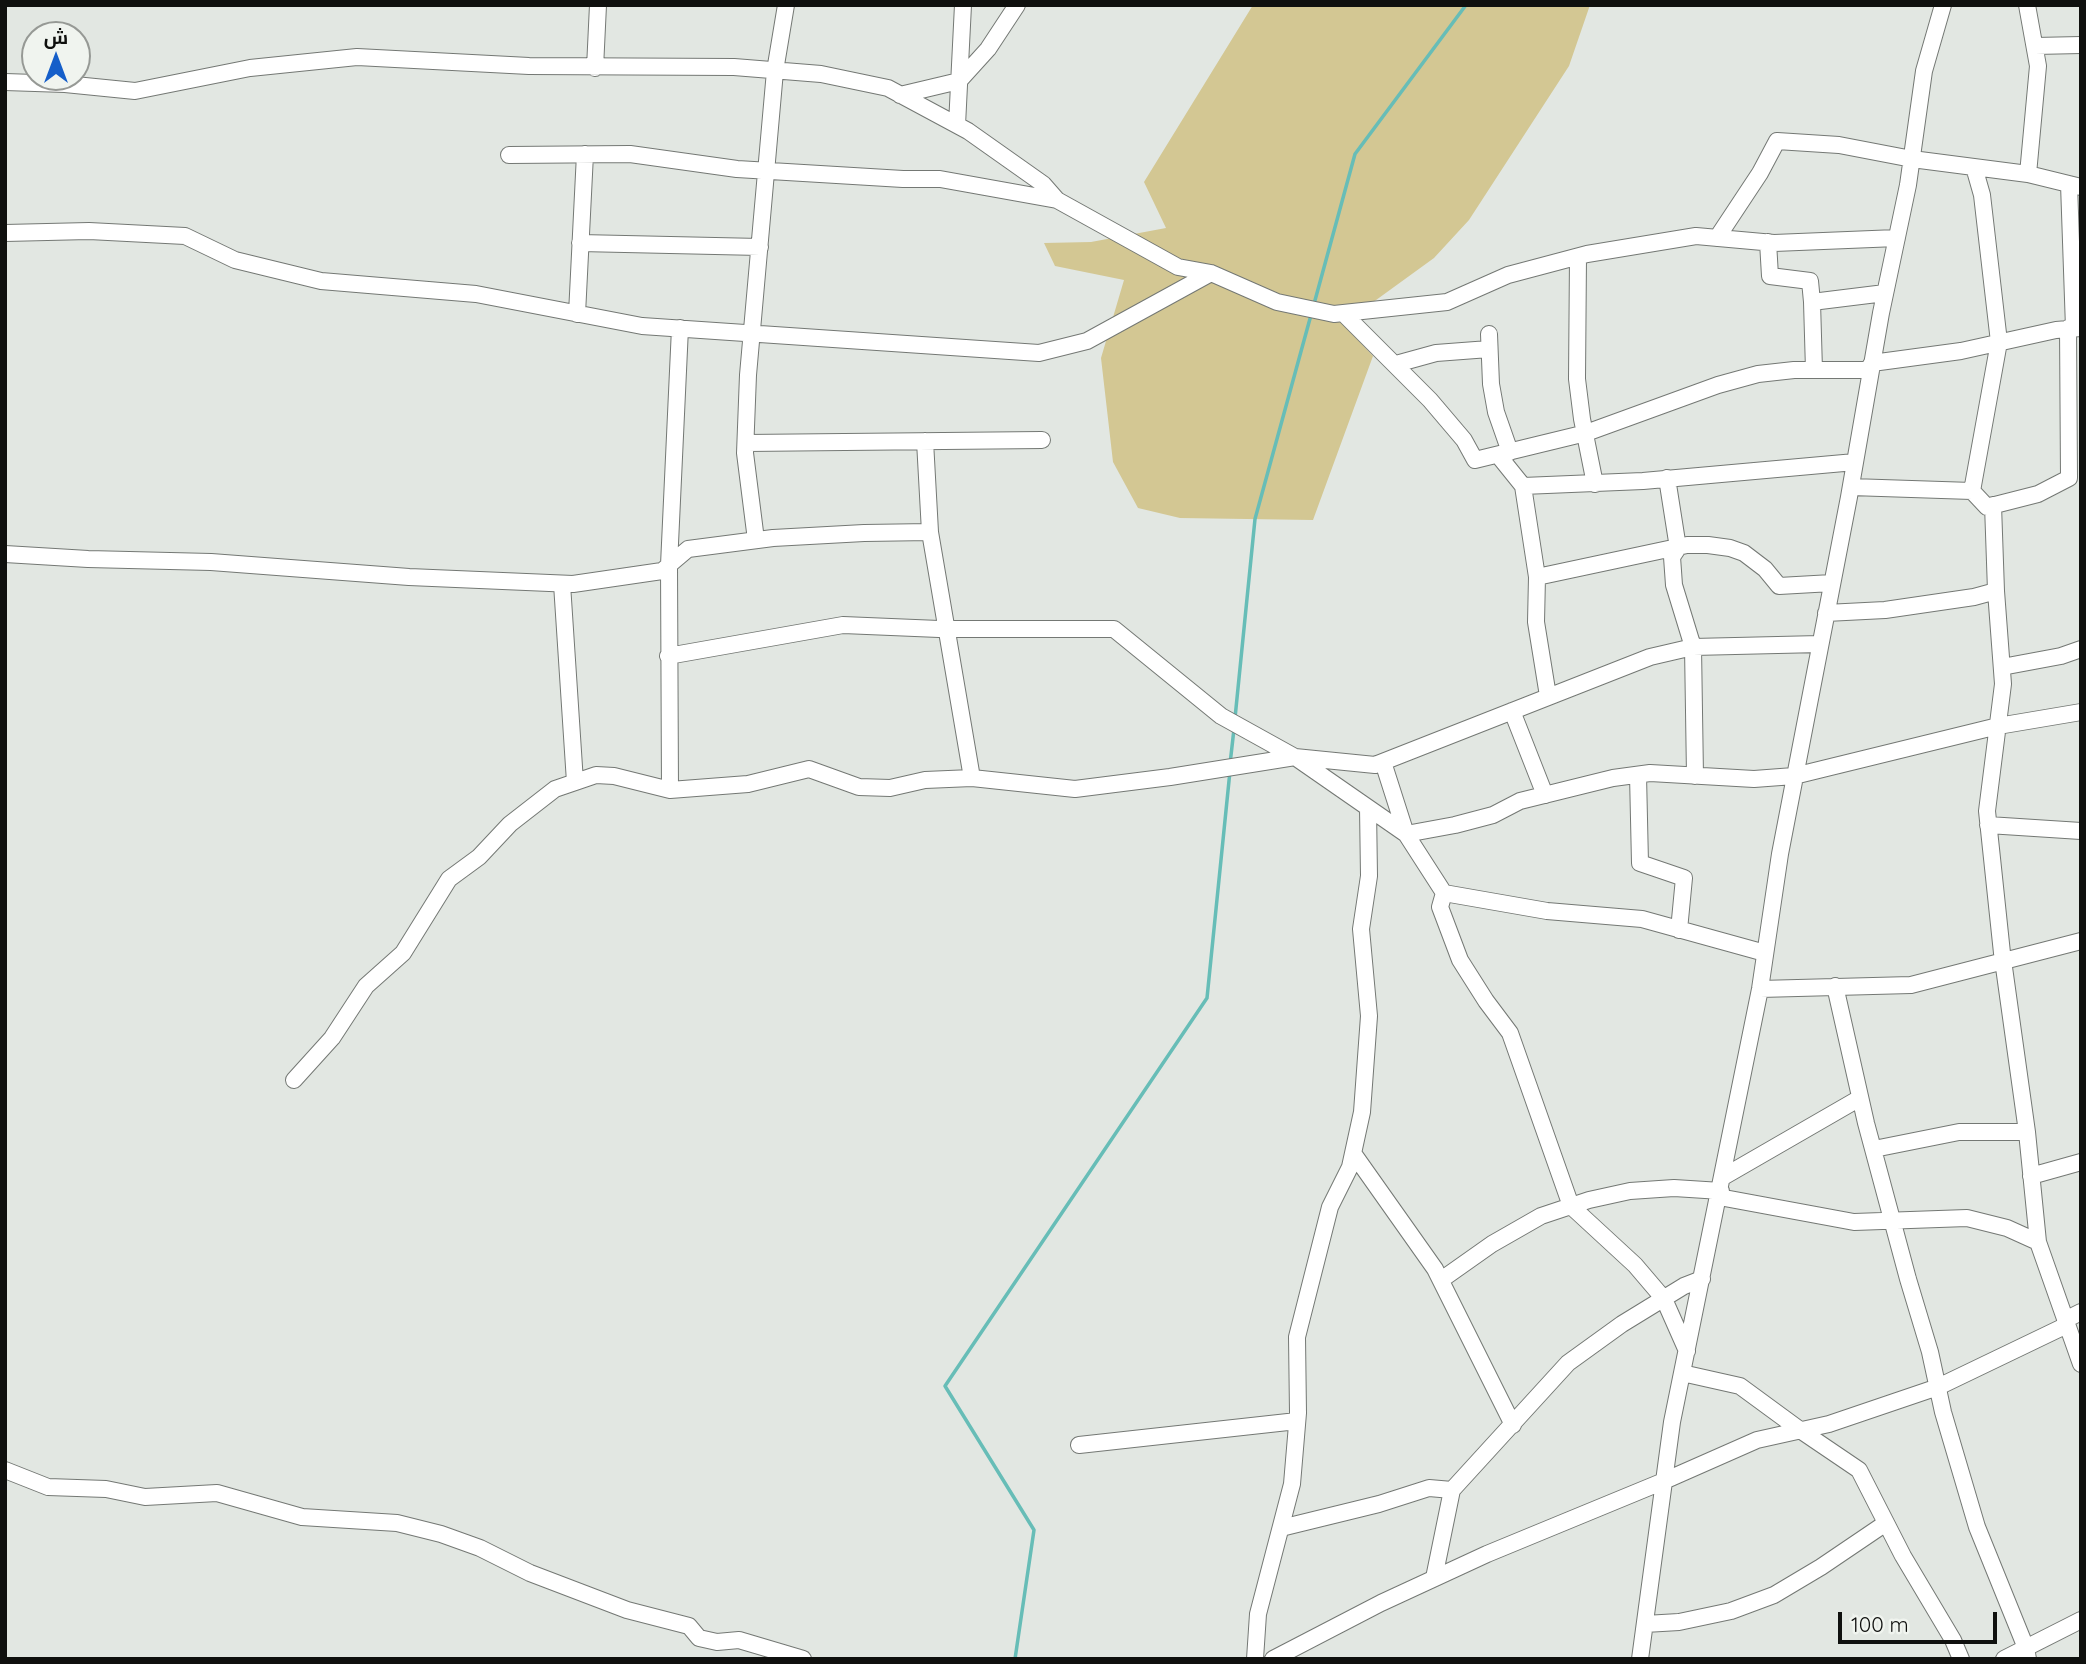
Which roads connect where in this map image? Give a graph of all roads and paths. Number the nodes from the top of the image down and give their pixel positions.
1 (598, 5) edge
2 (786, 5) edge
3 (963, 5) edge
4 (1017, 5) edge
5 (1943, 5) edge
6 (2027, 5) edge
7 (2081, 45) edge
8 (2035, 46) junction
9 (595, 68) junction
10 (775, 71) junction
11 (959, 81) junction
12 (5, 82) edge
13 (901, 95) junction
14 (957, 125) junction
15 (585, 154) junction
16 (509, 155) dead end
17 (1912, 159) junction
18 (1974, 167) junction
19 (766, 170) junction
20 (2028, 174) junction
21 (2075, 185) edge
22 (1057, 200) junction
23 (5, 233) edge
24 (1717, 238) junction
25 (1897, 238) junction
26 (1768, 242) junction
27 (580, 243) junction
28 (760, 247) junction
29 (1578, 257) junction
30 (1211, 273) junction
31 (1885, 293) junction
32 (1812, 302) junction
33 (1343, 313) junction
34 (577, 314) junction
35 (680, 328) junction
36 (2074, 328) edge
37 (753, 334) junction
38 (1999, 342) junction
39 (1872, 363) junction
40 (1396, 364) junction
41 (1814, 370) junction
42 (1586, 433) junction
43 (1042, 440) dead end
44 (925, 441) junction
45 (746, 443) junction
46 (1504, 453) junction
47 (1855, 462) junction
48 (1667, 478) junction
49 (1595, 484) junction
50 (1523, 486) junction
51 (1851, 486) junction
52 (1972, 491) junction
53 (1993, 505) junction
54 (930, 533) junction
55 (756, 540) junction
56 (1678, 548) junction
57 (5, 554) edge
58 (669, 565) junction
59 (1537, 577) junction
60 (1832, 583) junction
61 (562, 584) junction
62 (1996, 591) junction
63 (1826, 613) junction
64 (946, 629) junction
65 (1820, 644) junction
66 (1693, 647) junction
67 (2081, 649) edge
68 (668, 656) junction
69 (2002, 667) junction
70 (1548, 696) junction
71 (1512, 711) junction
72 (2081, 712) edge
73 (1998, 726) junction
74 (1295, 757) junction
75 (1383, 762) junction
76 (1638, 775) junction
77 (1695, 776) junction
78 (1794, 776) junction
79 (972, 778) junction
80 (575, 782) junction
81 (670, 790) junction
82 (1545, 795) junction
83 (1368, 808) junction
84 (1988, 825) junction
85 (2081, 831) edge
86 (1406, 834) junction
87 (1444, 893) junction
88 (1679, 930) junction
89 (2081, 941) edge
90 (1765, 953) junction
91 (2003, 962) junction
92 (1835, 986) junction
93 (1760, 989) junction
94 (294, 1080) dead end
95 (1860, 1098) junction
96 (2027, 1132) junction
97 (1874, 1149) junction
98 (1353, 1153) junction
99 (2081, 1162) edge
100 (2031, 1176) junction
101 (1721, 1188) junction
102 (1571, 1206) junction
103 (1892, 1220) junction
104 (2038, 1242) junction
105 (1702, 1279) junction
106 (1441, 1280) junction
107 (1664, 1298) junction
108 (2081, 1311) edge
109 (2066, 1322) junction
110 (1686, 1351) junction
111 (2081, 1364) edge
112 (1682, 1373) junction
113 (1938, 1387) junction
114 (1297, 1422) junction
115 (1513, 1425) junction
116 (1800, 1430) junction
117 (1079, 1445) dead end
118 (5, 1470) edge
119 (1664, 1482) junction
120 (1452, 1490) junction
121 (1886, 1523) junction
122 (1280, 1528) junction
123 (1434, 1578) junction
124 (2081, 1620) edge
125 (1645, 1623) junction
126 (2027, 1653) edge
127 (803, 1659) edge
128 (1255, 1659) edge
129 (1273, 1659) edge
130 (1640, 1659) edge
131 (1961, 1659) edge
132 (2004, 1659) edge

1 - 9 street
2 - 10 street
3 - 11 street
4 - 11 street
5 - 17 street
6 - 8 street
7 - 8 street
8 - 20 street
9 - 10 street
9 - 12 street
10 - 13 street
10 - 19 street
11 - 13 street
11 - 14 street
13 - 14 street
14 - 22 street
15 - 16 street
15 - 19 street
15 - 27 street
17 - 18 street
17 - 24 street
17 - 25 street
18 - 20 street
18 - 38 street
19 - 22 street
19 - 28 street
20 - 21 street
21 - 36 street
22 - 30 street
23 - 34 street
24 - 26 street
24 - 29 street
25 - 26 street
25 - 31 street
26 - 32 street
27 - 28 street
27 - 34 street
28 - 37 street
29 - 33 street
29 - 42 street
30 - 33 street
30 - 37 street
31 - 32 street
31 - 39 street
32 - 41 street
33 - 40 street
34 - 35 street
35 - 37 street
35 - 58 street
36 - 38 street
36 - 53 street
37 - 45 street
38 - 39 street
38 - 52 street
39 - 41 street
39 - 47 street
40 - 46 street
40 - 46 street
41 - 42 street
42 - 46 street
42 - 49 street
43 - 44 street
44 - 45 street
44 - 54 street
45 - 55 street
46 - 50 street
47 - 48 street
47 - 51 street
48 - 49 street
48 - 56 street
49 - 50 street
50 - 59 street
51 - 52 street
51 - 60 street
52 - 53 street
53 - 62 street
54 - 55 street
54 - 64 street
55 - 58 street
56 - 59 street
56 - 60 street
56 - 66 street
57 - 61 street
58 - 61 street
58 - 68 street
59 - 70 street
60 - 63 street
61 - 80 street
62 - 63 street
62 - 69 street
63 - 65 street
64 - 68 street
64 - 74 street
64 - 79 street
65 - 66 street
65 - 78 street
66 - 70 street
66 - 77 street
67 - 69 street
68 - 81 street
69 - 73 street
70 - 71 street
71 - 75 street
71 - 82 street
72 - 73 street
73 - 78 street
73 - 84 street
74 - 75 street
74 - 79 street
74 - 83 street
75 - 86 street
76 - 77 street
76 - 82 street
76 - 88 street
77 - 78 street
78 - 90 street
79 - 81 street
80 - 81 street
80 - 94 street
82 - 86 street
83 - 86 street
83 - 98 street
84 - 85 street
84 - 91 street
86 - 87 street
87 - 88 street
87 - 102 street
88 - 90 street
89 - 91 street
90 - 93 street
91 - 92 street
91 - 96 street
92 - 93 street
92 - 95 street
93 - 101 street
95 - 97 street
95 - 101 street
96 - 97 street
96 - 100 street
97 - 103 street
98 - 106 street
98 - 114 street
99 - 100 street
100 - 104 street
101 - 102 street
101 - 103 street
101 - 105 street
102 - 106 street
102 - 107 street
103 - 104 street
103 - 113 street
104 - 109 street
105 - 107 street
105 - 110 street
106 - 115 street
107 - 110 street
107 - 115 street
108 - 109 street
109 - 111 street
109 - 113 street
110 - 112 street
112 - 116 street
112 - 119 street
113 - 116 street
113 - 126 street
114 - 117 street
114 - 122 street
115 - 120 street
116 - 119 street
116 - 121 street
118 - 127 street
119 - 123 street
119 - 125 street
120 - 122 street
120 - 123 street
121 - 125 street
121 - 131 street
122 - 128 street
123 - 129 street
124 - 126 street
125 - 130 street
126 - 132 street

